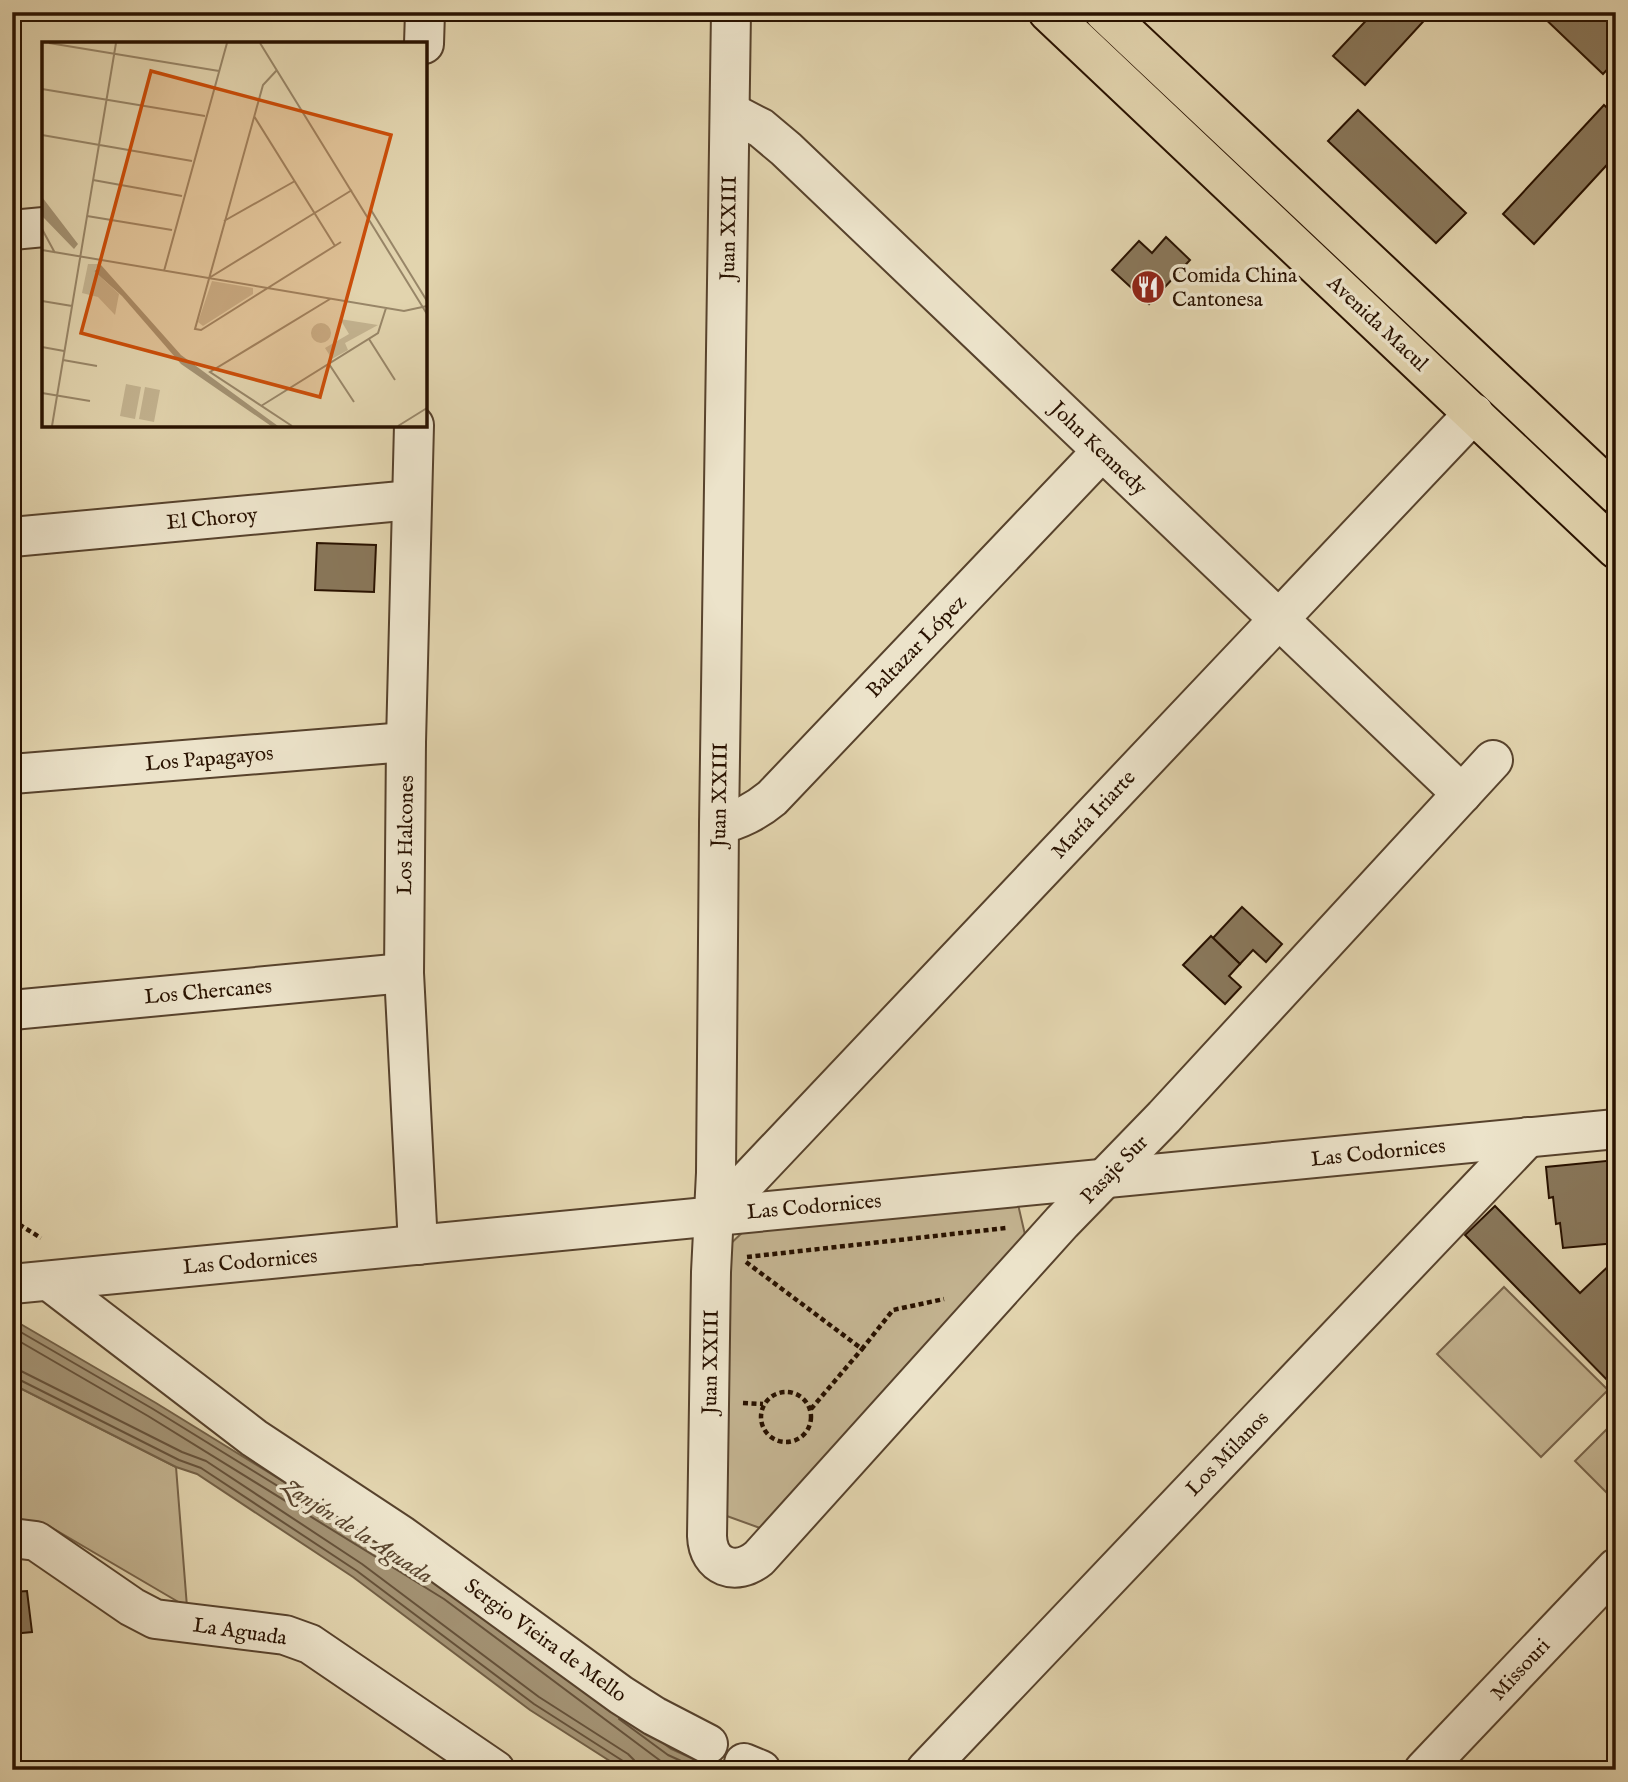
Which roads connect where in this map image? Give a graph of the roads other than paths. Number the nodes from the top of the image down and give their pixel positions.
1 (425, 12) edge
2 (731, 12) edge
3 (1048, 12) edge
4 (1104, 12) edge
5 (424, 42) edge
6 (730, 112) junction
7 (42, 228) edge
8 (12, 230) edge
9 (1474, 413) junction
10 (414, 427) edge
11 (1102, 451) junction
12 (1616, 494) edge
13 (412, 500) junction
14 (12, 537) edge
15 (1616, 549) edge
16 (1278, 618) junction
17 (406, 742) junction
18 (1493, 760) dead end
19 (12, 774) edge
20 (1462, 794) junction
21 (719, 825) junction
22 (404, 973) junction
23 (12, 1010) edge
24 (1616, 1129) edge
25 (1528, 1137) junction
26 (1106, 1178) junction
27 (714, 1216) junction
28 (418, 1245) junction
29 (50, 1281) junction
30 (12, 1284) edge
31 (12, 1538) edge
32 (729, 1567) joint
33 (1616, 1568) edge
34 (708, 1744) dead end
35 (495, 1770) edge
36 (926, 1770) edge
37 (1424, 1770) edge

1 - 5 street
2 - 6 street, Juan XXIII
3 - 9 main road, Avenida Macul
4 - 12 main road, Avenida Macul
6 - 11 street, John Kennedy
6 - 21 street, Juan XXIII
7 - 8 street
9 - 15 main road, Avenida Macul
9 - 16 street, María Iriarte
10 - 13 street, Los Halcones
11 - 16 street, John Kennedy
11 - 21 street, Baltazar López
13 - 14 street, El Choroy
13 - 17 street, Los Halcones
16 - 20 street, John Kennedy
16 - 27 street, María Iriarte
17 - 19 street, Los Papagayos
17 - 22 street, Los Halcones
18 - 20 street, Pasaje Sur
20 - 26 street, Pasaje Sur
21 - 27 street, Juan XXIII
22 - 23 street, Los Chercanes
22 - 28 street, Los Halcones
24 - 25 street, Las Codornices
25 - 26 street, Las Codornices
25 - 36 street, Los Milanos
26 - 27 street, Las Codornices
26 - 32 street, Pasaje Sur
27 - 28 street, Las Codornices
27 - 32 street, Juan XXIII
28 - 29 street, Las Codornices
29 - 30 street, Las Codornices
29 - 34 street, Sergio Vieira de Mello
31 - 35 street, La Aguada
33 - 37 street, Missouri

